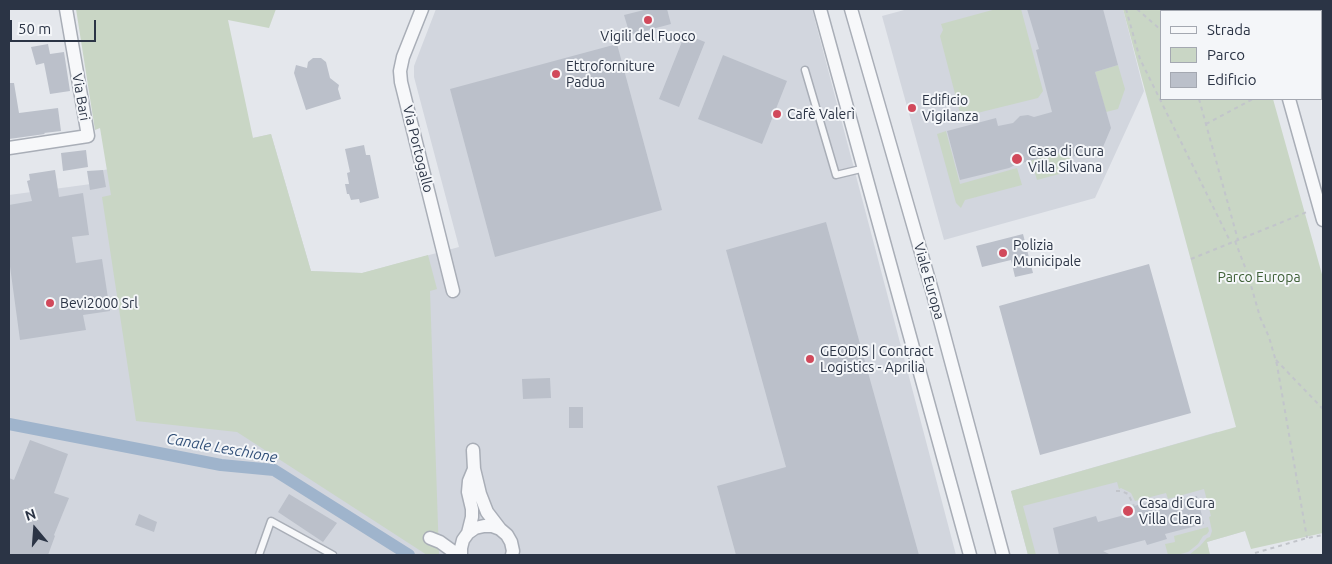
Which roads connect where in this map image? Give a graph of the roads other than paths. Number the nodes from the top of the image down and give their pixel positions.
1 (66, 9) edge
2 (422, 9) edge
3 (820, 9) edge
4 (851, 9) edge
5 (805, 70) dead end
6 (1289, 100) edge
7 (9, 148) edge
8 (865, 168) junction
9 (1323, 220) edge
10 (453, 291) dead end
11 (473, 450) dead end
12 (474, 469) junction
13 (500, 529) junction
14 (466, 537) junction
15 (512, 549) edge
16 (259, 555) edge
17 (333, 555) edge
18 (460, 555) edge
19 (523, 555) edge
20 (970, 555) edge
21 (1003, 555) edge

1 - 7 street, Via Bari
2 - 10 street, Via Portogallo
3 - 8 street
4 - 21 street, Viale Europa
5 - 8 lane
6 - 9 street
8 - 20 street
11 - 12 street
12 - 13 street
12 - 14 street
13 - 14 street
13 - 15 street
14 - 18 street
14 - 18 street
15 - 19 street
16 - 17 lane

